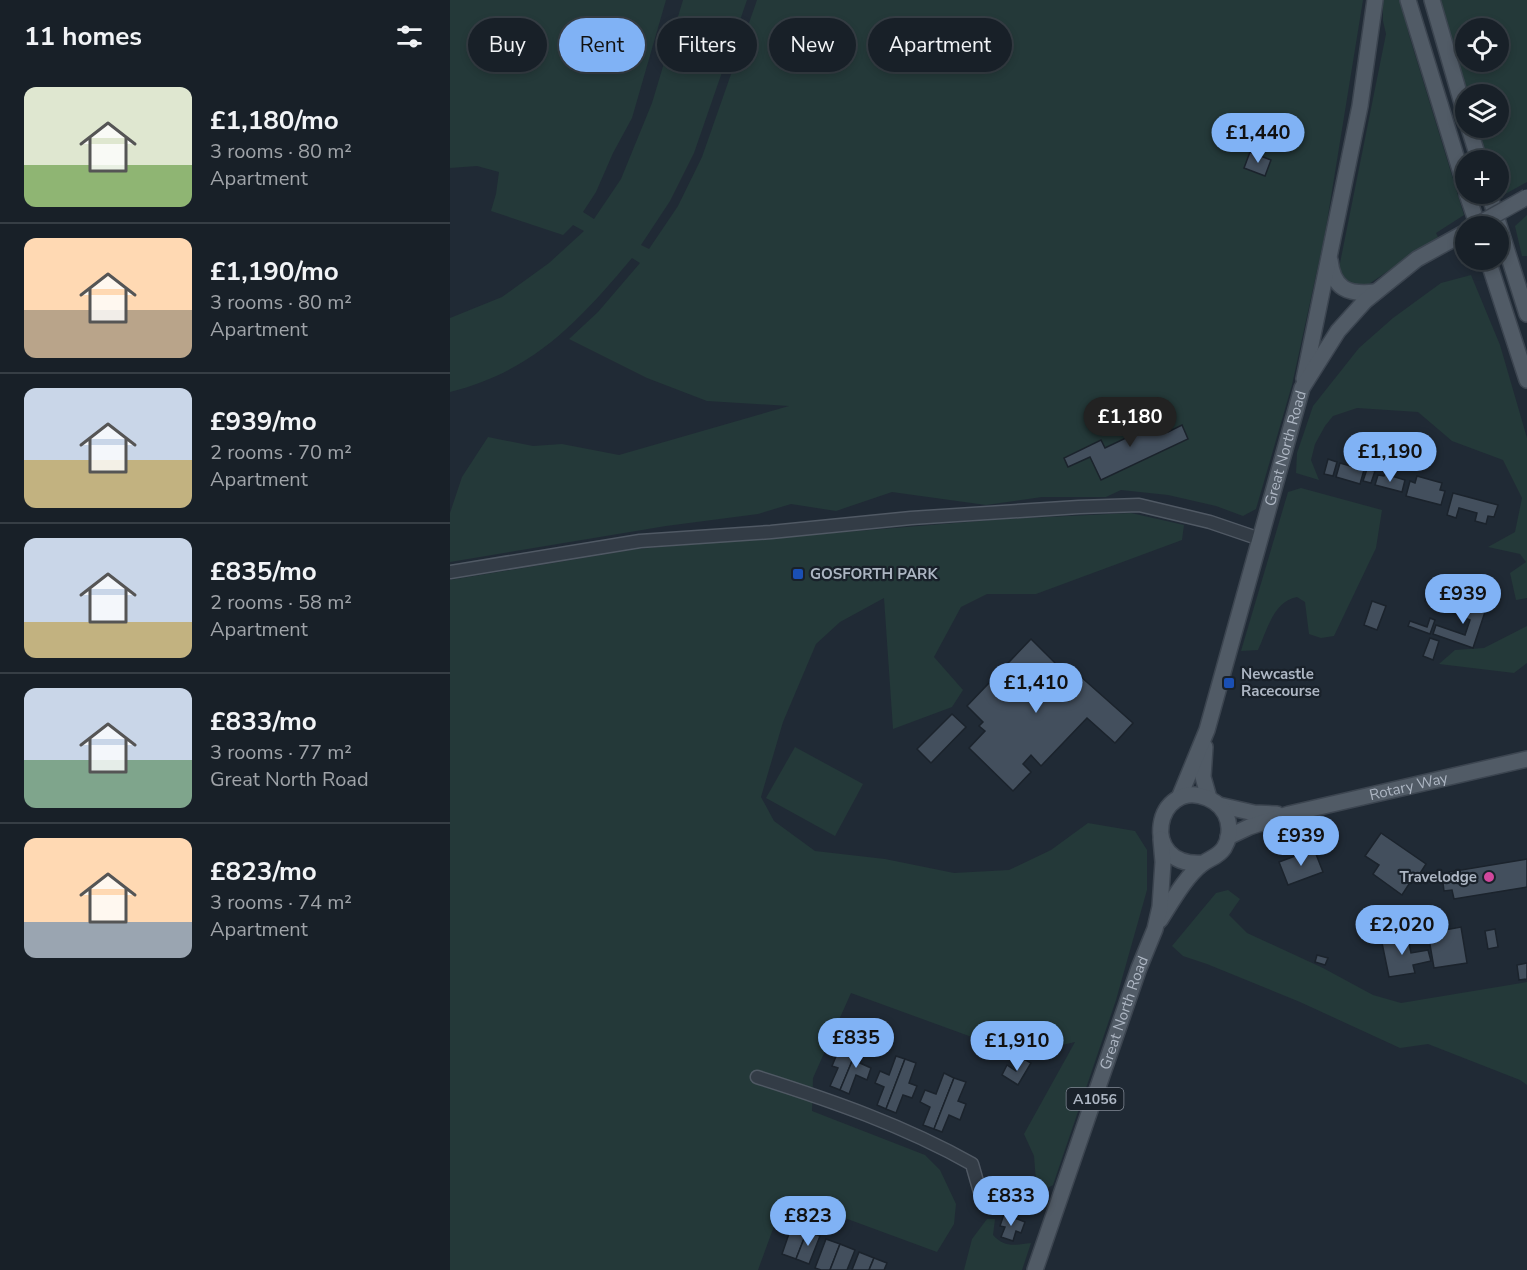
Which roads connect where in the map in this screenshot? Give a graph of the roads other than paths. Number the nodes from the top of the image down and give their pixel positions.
1 (1375, 0) edge
2 (1408, 0) edge
3 (1432, 0) edge
4 (1456, 84) edge
5 (1455, 153) edge
6 (1527, 197) edge
7 (1492, 204) edge
8 (1494, 216) edge
9 (1455, 238) edge
10 (1329, 253) junction
11 (1491, 270) edge
12 (1375, 292) junction
13 (1527, 314) edge
14 (1527, 380) edge
15 (1302, 388) junction
16 (1260, 539) junction
17 (450, 572) edge
18 (1207, 730) junction
19 (1527, 759) edge
20 (1179, 798) junction
21 (1214, 802) junction
22 (1289, 814) junction
23 (1228, 837) junction
24 (1161, 839) junction
25 (1203, 863) junction
26 (1155, 929) junction
27 (757, 1077) dead end
28 (982, 1199) dead end
29 (1035, 1270) edge

1 - 10 main road
2 - 5 main road
3 - 4 main road
6 - 8 main road, bridge
7 - 13 main road
9 - 12 main road, Great North Road
10 - 12 main road
10 - 15 main road
11 - 14 main road
12 - 15 main road, Great North Road
15 - 16 main road, Great North Road
16 - 17 street
16 - 18 main road, Great North Road
18 - 20 main road, Great North Road
18 - 21 main road, Great North Road
19 - 22 main road, Rotary Way
20 - 21 main road
20 - 24 main road
21 - 22 main road, Rotary Way
21 - 23 main road
22 - 23 main road, Rotary Way
23 - 25 main road
24 - 25 main road
24 - 26 main road, A1056
25 - 26 main road, A1056
26 - 29 main road, Great North Road / A1056
27 - 28 street

